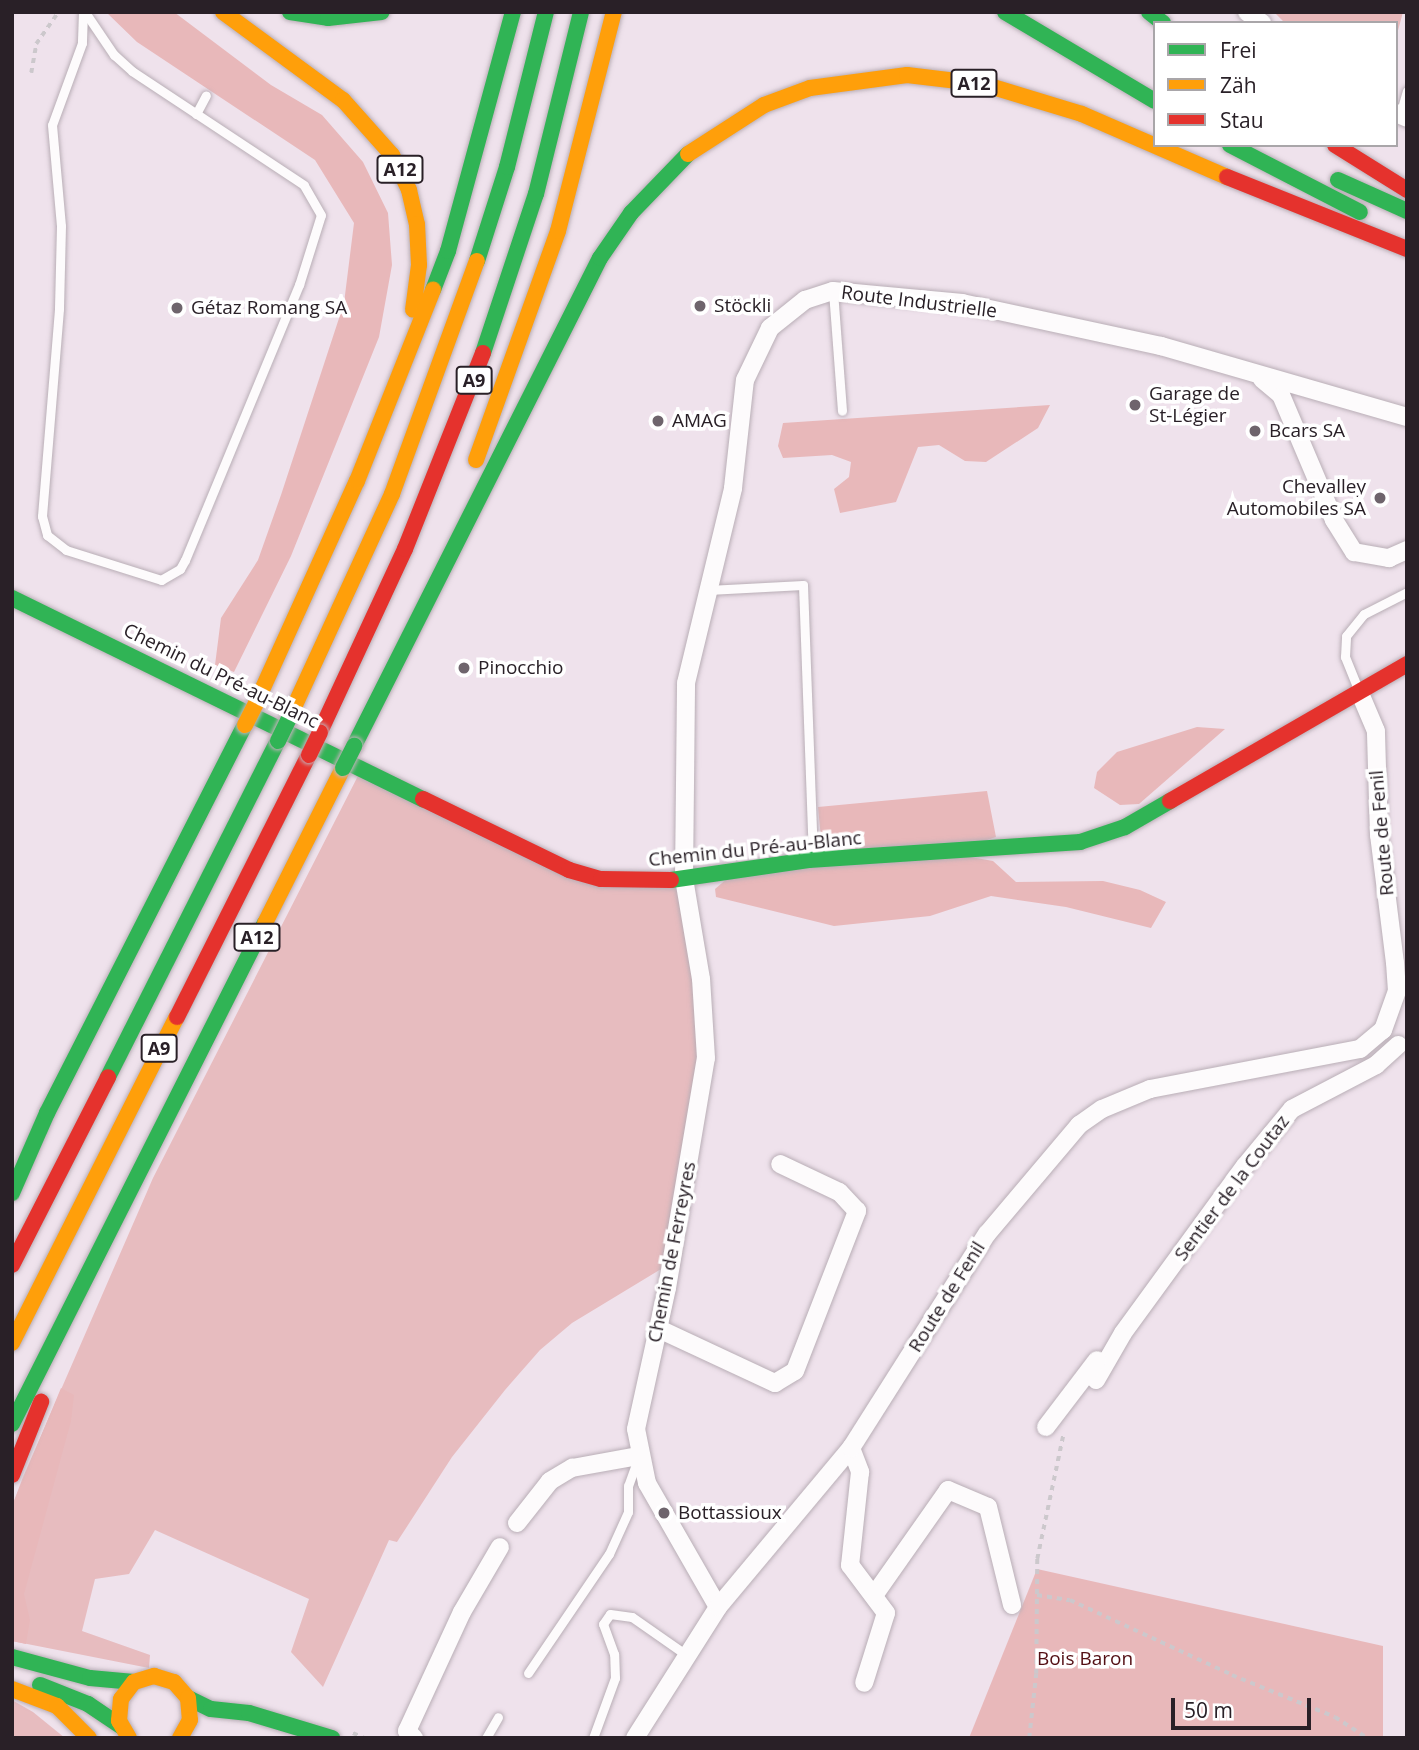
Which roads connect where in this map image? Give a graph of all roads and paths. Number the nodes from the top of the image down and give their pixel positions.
1 (58, 12) edge
2 (84, 12) edge
3 (223, 12) edge
4 (290, 12) edge
5 (382, 12) edge
6 (513, 12) edge
7 (546, 12) edge
8 (581, 12) edge
9 (614, 12) edge
10 (1005, 12) edge
11 (31, 73) dead end
12 (1407, 91) edge
13 (206, 95) dead end
14 (1153, 100) edge
15 (196, 114) junction
16 (1401, 115) edge
17 (1153, 145) edge
18 (1158, 147) edge
19 (1234, 147) edge
20 (1338, 147) edge
21 (1284, 153) dead end
22 (1407, 190) edge
23 (1407, 212) edge
24 (1407, 236) edge
25 (1407, 249) edge
26 (833, 291) junction
27 (1259, 377) junction
28 (389, 402) junction
29 (842, 411) dead end
30 (1407, 417) edge
31 (1407, 550) edge
32 (708, 590) junction
33 (1407, 592) edge
34 (12, 598) edge
35 (403, 644) junction
36 (1407, 664) edge
37 (1359, 691) junction
38 (813, 860) junction
39 (684, 879) junction
40 (1383, 1030) junction
41 (1402, 1051) edge
42 (47, 1112) junction
43 (12, 1163) edge
44 (780, 1164) dead end
45 (12, 1193) edge
46 (109, 1231) junction
47 (12, 1265) edge
48 (659, 1329) junction
49 (1124, 1333) junction
50 (12, 1343) edge
51 (1096, 1380) dead end
52 (12, 1424) edge
53 (1046, 1427) dead end
54 (1068, 1428) dead end
55 (852, 1448) junction
56 (639, 1456) junction
57 (12, 1475) edge
58 (517, 1523) dead end
59 (500, 1547) dead end
60 (875, 1594) junction
61 (1037, 1595) junction
62 (1012, 1605) dead end
63 (718, 1607) junction
64 (685, 1654) junction
65 (12, 1657) edge
66 (528, 1673) dead end
67 (12, 1679) edge
68 (134, 1682) junction
69 (864, 1682) dead end
70 (12, 1689) edge
71 (188, 1698) junction
72 (498, 1717) dead end
73 (125, 1732) edge
74 (89, 1738) edge
75 (180, 1738) edge
76 (332, 1738) edge
77 (414, 1738) edge
78 (486, 1738) edge
79 (593, 1738) edge
80 (635, 1738) edge
81 (1029, 1738) edge
82 (1367, 1738) edge

1 - 11 path
2 - 15 lane
2 - 15 lane
3 - 28 main road, A12
4 - 5 main road
6 - 28 main road
7 - 47 main road, A9, bridge
8 - 50 main road, A9, bridge
9 - 35 main road
10 - 14 main road
12 - 16 lane
13 - 15 lane
17 - 35 main road, A12
18 - 25 main road, A12
19 - 24 main road
20 - 22 main road
21 - 23 main road
26 - 27 street, Route Industrielle
26 - 29 lane
26 - 32 street, Route Industrielle
27 - 30 street, Route Industrielle
27 - 31 street, Route Industrielle
28 - 42 main road, bridge
32 - 38 lane
32 - 39 street, Route Industrielle
33 - 37 lane
34 - 39 main road, Chemin du Pré-au-Blanc
35 - 46 main road, A12, bridge
36 - 37 main road
37 - 38 main road, Chemin du Pré-au-Blanc
37 - 40 street, Route de Fenil
38 - 39 main road, Chemin du Pré-au-Blanc
39 - 48 street, Chemin de Ferreyres
40 - 41 street
40 - 55 street, Route de Fenil
41 - 49 street, Sentier de la Coutaz
42 - 43 main road
42 - 45 main road
44 - 48 street
46 - 52 main road, A12
46 - 57 main road
48 - 56 street, Chemin de Ferreyres
49 - 51 street, Sentier de la Coutaz
49 - 53 street, Sentier de la Coutaz
54 - 61 path
55 - 60 street
55 - 63 street, Route de Fenil
56 - 58 street
56 - 63 street, Chemin de Ferreyres
56 - 66 lane
59 - 77 street
60 - 62 street
60 - 69 street
61 - 81 path
61 - 82 path
63 - 64 street, Route de Fenil
64 - 79 lane
64 - 80 street, Route de Fenil
65 - 68 main road
67 - 73 main road
68 - 71 main road
68 - 73 main road
70 - 74 main road
71 - 75 main road
71 - 76 main road
72 - 78 lane

